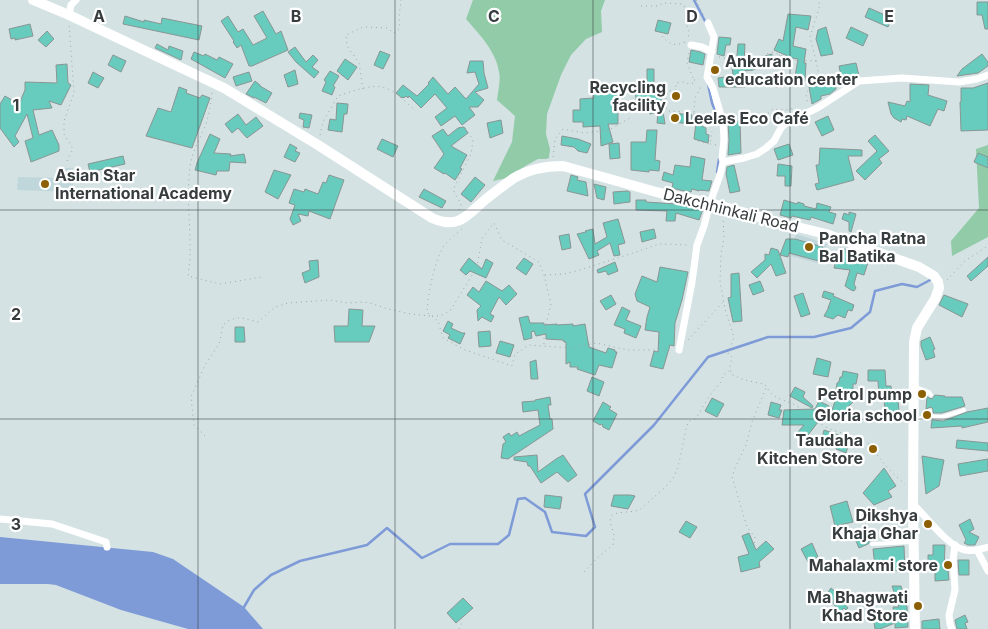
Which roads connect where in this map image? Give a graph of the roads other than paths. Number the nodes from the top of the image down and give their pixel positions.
1 (33, 0) edge
2 (76, 0) edge
3 (69, 15) junction
4 (708, 23) road end
5 (691, 45) road end
6 (709, 51) junction
7 (988, 75) edge
8 (723, 122) junction
9 (709, 123) road end
10 (723, 162) junction
11 (710, 203) junction
12 (679, 350) road end
13 (914, 386) junction
14 (931, 395) dead end
15 (964, 410) dead end
16 (930, 411) dead end
17 (926, 416) junction
18 (914, 420) junction
19 (913, 504) junction
20 (0, 519) edge
21 (914, 542) junction
22 (872, 544) dead end
23 (955, 545) junction
24 (107, 547) dead end
25 (988, 547) edge
26 (977, 550) junction
27 (988, 572) edge
28 (915, 629) edge
29 (952, 629) edge

1 - 3 main road
2 - 3 street
3 - 11 main road, Dakchhinkali Road
4 - 6 street
5 - 6 street
6 - 8 street
7 - 10 street
8 - 9 street
8 - 10 street
10 - 11 street
11 - 12 street
11 - 13 main road, Dakchhinkali Road
13 - 14 lane
13 - 18 main road
15 - 17 lane
16 - 17 lane
17 - 18 lane
18 - 19 main road
19 - 21 main road
19 - 23 street
20 - 24 street
21 - 22 lane
21 - 28 main road
23 - 26 street
23 - 29 street
25 - 26 street
26 - 27 street

